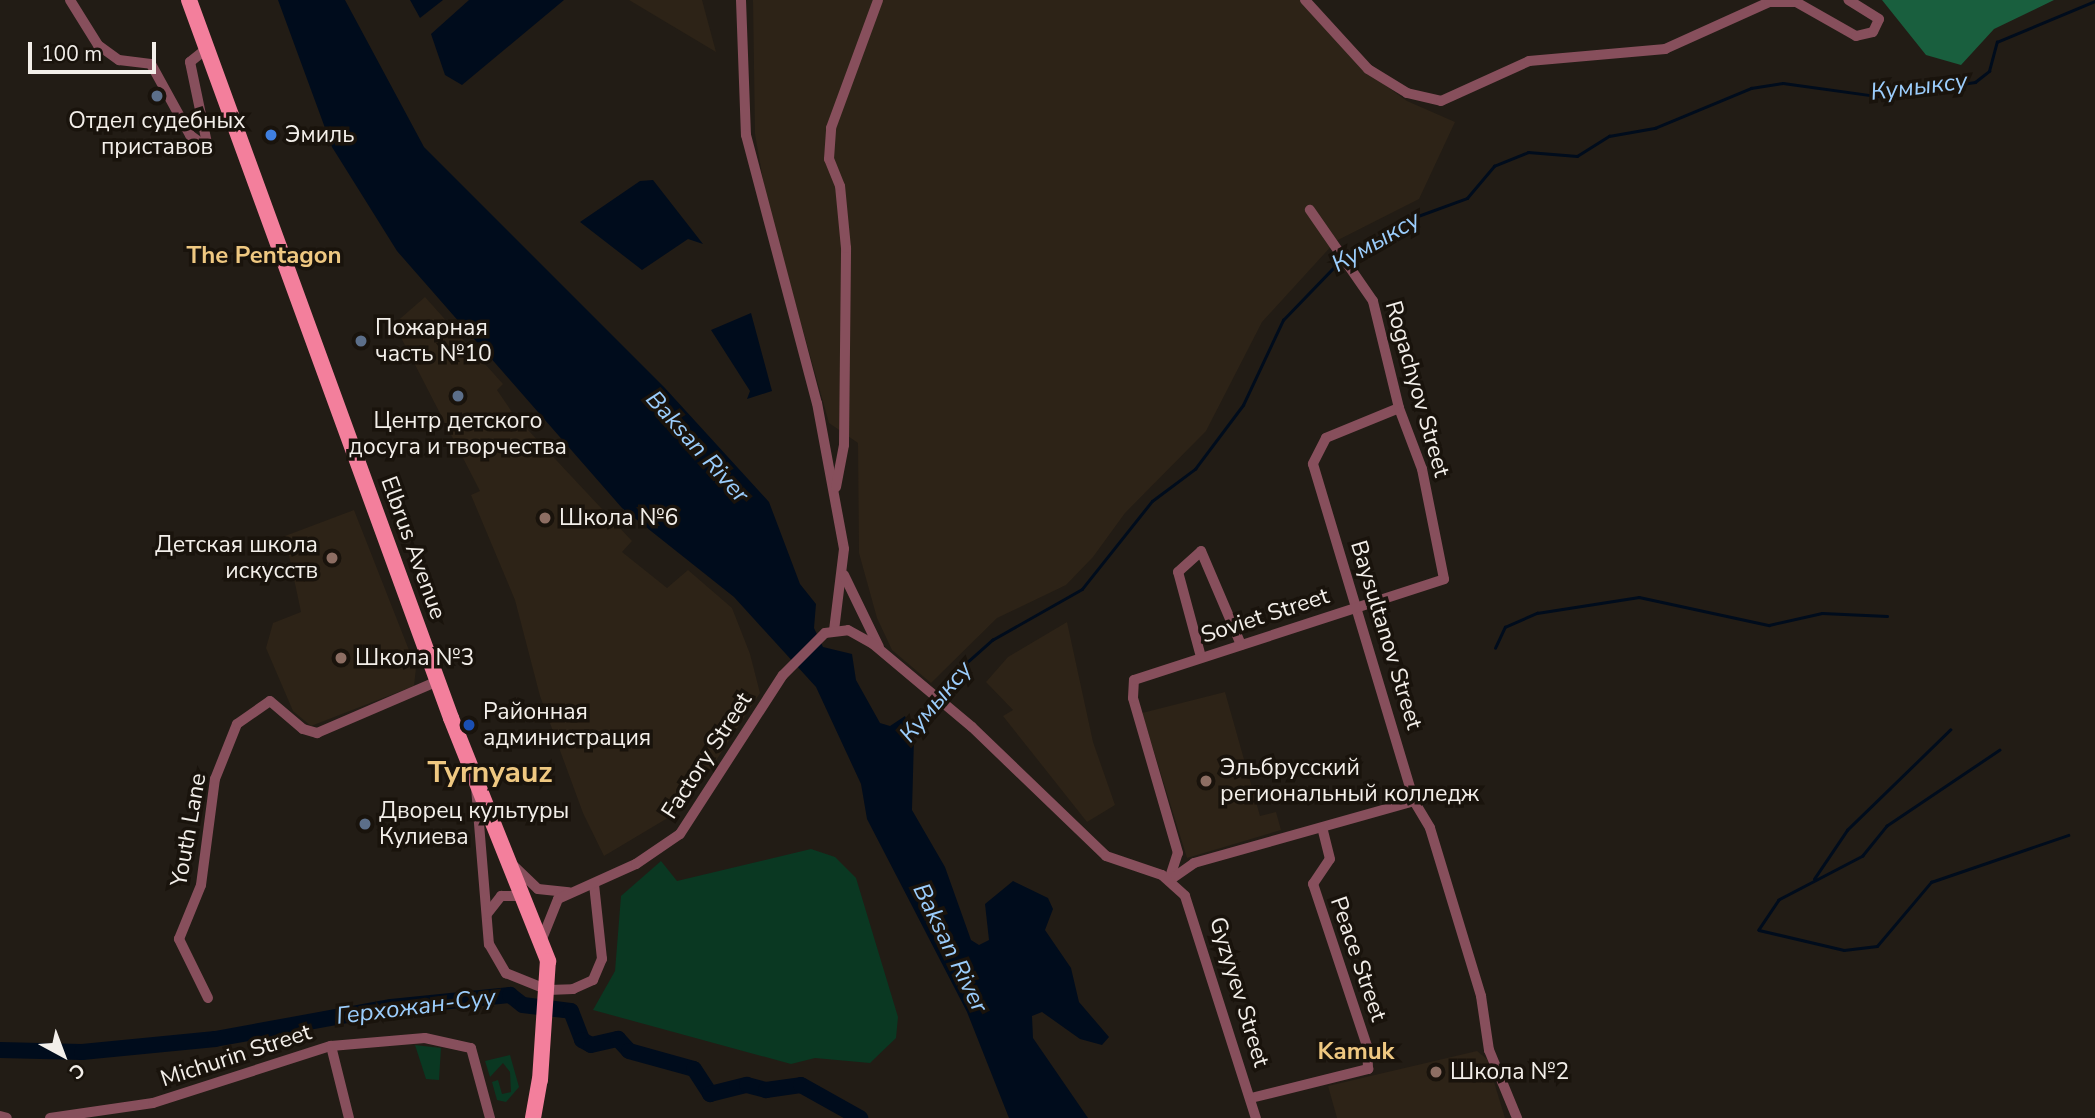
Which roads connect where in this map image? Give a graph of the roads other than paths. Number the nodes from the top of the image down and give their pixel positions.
1 (71, 0) edge
2 (189, 0) edge
3 (741, 0) edge
4 (878, 0) edge
5 (1306, 0) edge
6 (1848, 0) edge
7 (206, 49) junction
8 (1310, 210) dead end
9 (1399, 408) junction
10 (835, 491) junction
11 (1444, 574) joint
12 (844, 575) junction
13 (1356, 607) junction
14 (829, 632) junction
15 (1241, 645) junction
16 (882, 651) junction
17 (1201, 657) junction
18 (438, 681) junction
19 (476, 779) junction
20 (1414, 801) junction
21 (1322, 828) junction
22 (514, 866) junction
23 (1169, 880) junction
24 (594, 884) junction
25 (569, 892) junction
26 (528, 900) junction
27 (487, 914) junction
28 (542, 939) junction
29 (208, 998) dead end
30 (331, 1046) junction
31 (1251, 1098) junction
32 (113, 1114) edge
33 (0, 1116) edge
34 (7, 1118) edge
35 (50, 1118) edge
36 (348, 1118) edge
37 (490, 1118) edge
38 (533, 1118) edge
39 (1256, 1118) edge
40 (1517, 1118) edge

1 - 7 street
2 - 7 main road, Elbrus Avenue
3 - 10 street
4 - 10 street
5 - 6 street
7 - 18 main road, Elbrus Avenue
8 - 9 street, Rogachyov Street
9 - 11 street, Rogachyov Street
9 - 13 street, Baysultanov Street
10 - 12 street
11 - 13 street, Soviet Street
12 - 14 street
12 - 16 street
13 - 15 street, Soviet Street
13 - 20 street, Baysultanov Street
14 - 16 street
14 - 24 street, Factory Street
15 - 17 street, Soviet Street
15 - 17 street
16 - 23 street
17 - 23 street, Soviet Street
18 - 19 main road, Elbrus Avenue
18 - 29 street, Youth Lane
19 - 22 main road, Elbrus Avenue
19 - 27 street
20 - 21 street
20 - 40 street, Baysultanov Street
21 - 23 street
21 - 31 street, Peace Street
22 - 25 street
22 - 26 main road, Elbrus Avenue
23 - 31 street, Gyzyyev Street
24 - 25 street, Factory Street
24 - 27 street
25 - 28 street
26 - 27 street
26 - 28 main road, Elbrus Avenue
28 - 38 main road, Elbrus Avenue, bridge
30 - 32 street, Michurin Street
30 - 36 street
30 - 37 street, Michurin Street
31 - 39 street, Gyzyyev Street
32 - 35 street, Michurin Street
33 - 34 street

